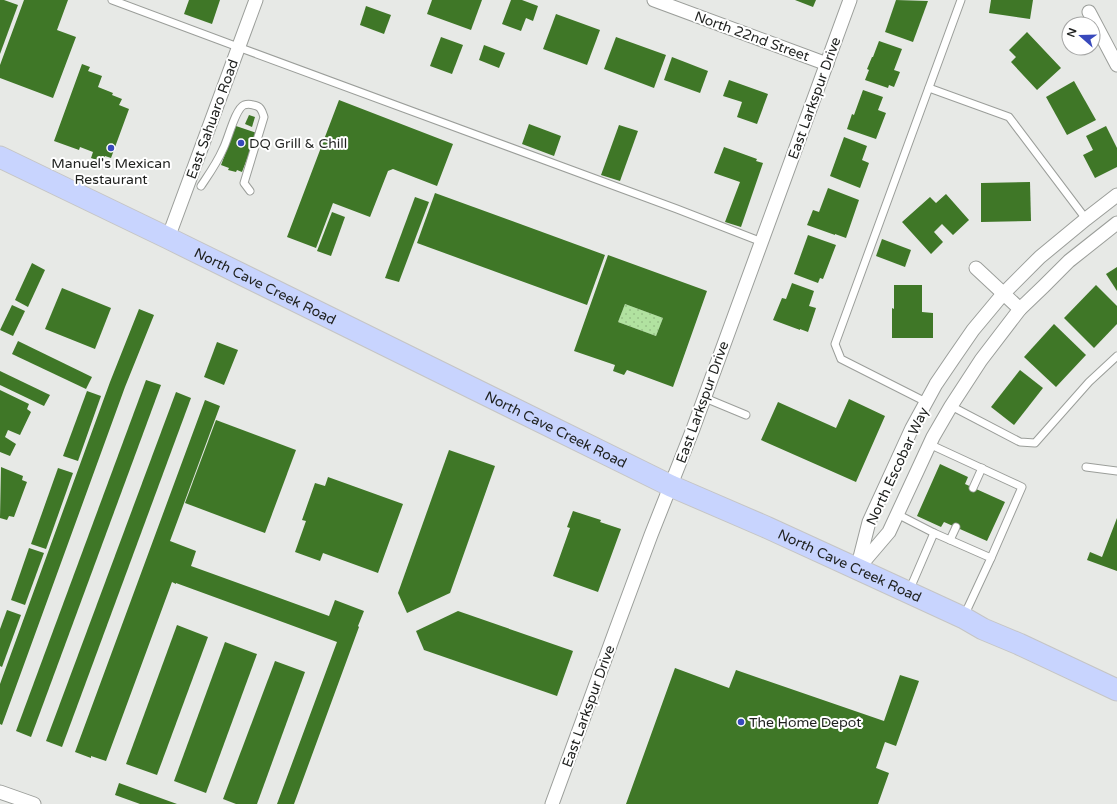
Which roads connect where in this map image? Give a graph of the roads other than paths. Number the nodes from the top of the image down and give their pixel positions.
1 (112, 0) edge
2 (256, 0) edge
3 (654, 0) edge
4 (850, 0) edge
5 (961, 0) edge
6 (1089, 12) dead end
7 (238, 48) junction
8 (827, 64) junction
9 (1117, 65) edge
10 (929, 88) junction
11 (0, 157) edge
12 (201, 186) dead end
13 (250, 191) dead end
14 (1117, 195) edge
15 (1086, 218) junction
16 (1117, 223) edge
17 (168, 238) junction
18 (762, 242) junction
19 (976, 268) dead end
20 (1003, 294) junction
21 (1020, 309) junction
22 (1117, 356) edge
23 (705, 398) junction
24 (926, 402) junction
25 (950, 406) junction
26 (746, 415) dead end
27 (929, 444) junction
28 (1086, 467) dead end
29 (982, 468) junction
30 (1117, 471) edge
31 (671, 486) junction
32 (973, 488) dead end
33 (897, 514) junction
34 (956, 527) dead end
35 (934, 533) junction
36 (950, 540) junction
37 (991, 558) junction
38 (857, 569) junction
39 (908, 593) junction
40 (964, 618) junction
41 (1117, 690) edge
42 (0, 792) edge
43 (34, 804) edge
44 (552, 804) edge

1 - 7 lane
2 - 7 street, East Sahuaro Road
3 - 8 street, North 22nd Street
4 - 8 street, East Larkspur Drive
5 - 10 lane
6 - 9 street
7 - 17 street, East Sahuaro Road
7 - 18 lane
8 - 18 street, East Larkspur Drive
10 - 15 lane
10 - 24 lane
11 - 17 main road, North Cave Creek Road
12 - 13 lane
14 - 15 street, North Escobar Way
15 - 20 street, North Escobar Way
16 - 21 street, North Escobar Way
17 - 31 main road, North Cave Creek Road
18 - 23 street, East Larkspur Drive
19 - 20 street
20 - 21 street
20 - 24 street, North Escobar Way
21 - 25 street, North Escobar Way
22 - 25 lane
23 - 26 lane
23 - 31 street, East Larkspur Drive
24 - 38 street, North Escobar Way
25 - 27 street, North Escobar Way
27 - 29 lane
27 - 33 street, North Escobar Way
28 - 30 lane
29 - 32 lane
29 - 37 lane
31 - 38 main road, North Cave Creek Road
31 - 44 street, East Larkspur Drive
33 - 35 lane
33 - 38 street, North Escobar Way
34 - 36 lane
35 - 36 lane
35 - 39 lane
36 - 37 lane
37 - 40 lane
38 - 39 main road, North Cave Creek Road
39 - 40 main road, North Cave Creek Road
40 - 41 main road, North Cave Creek Road
42 - 43 street

